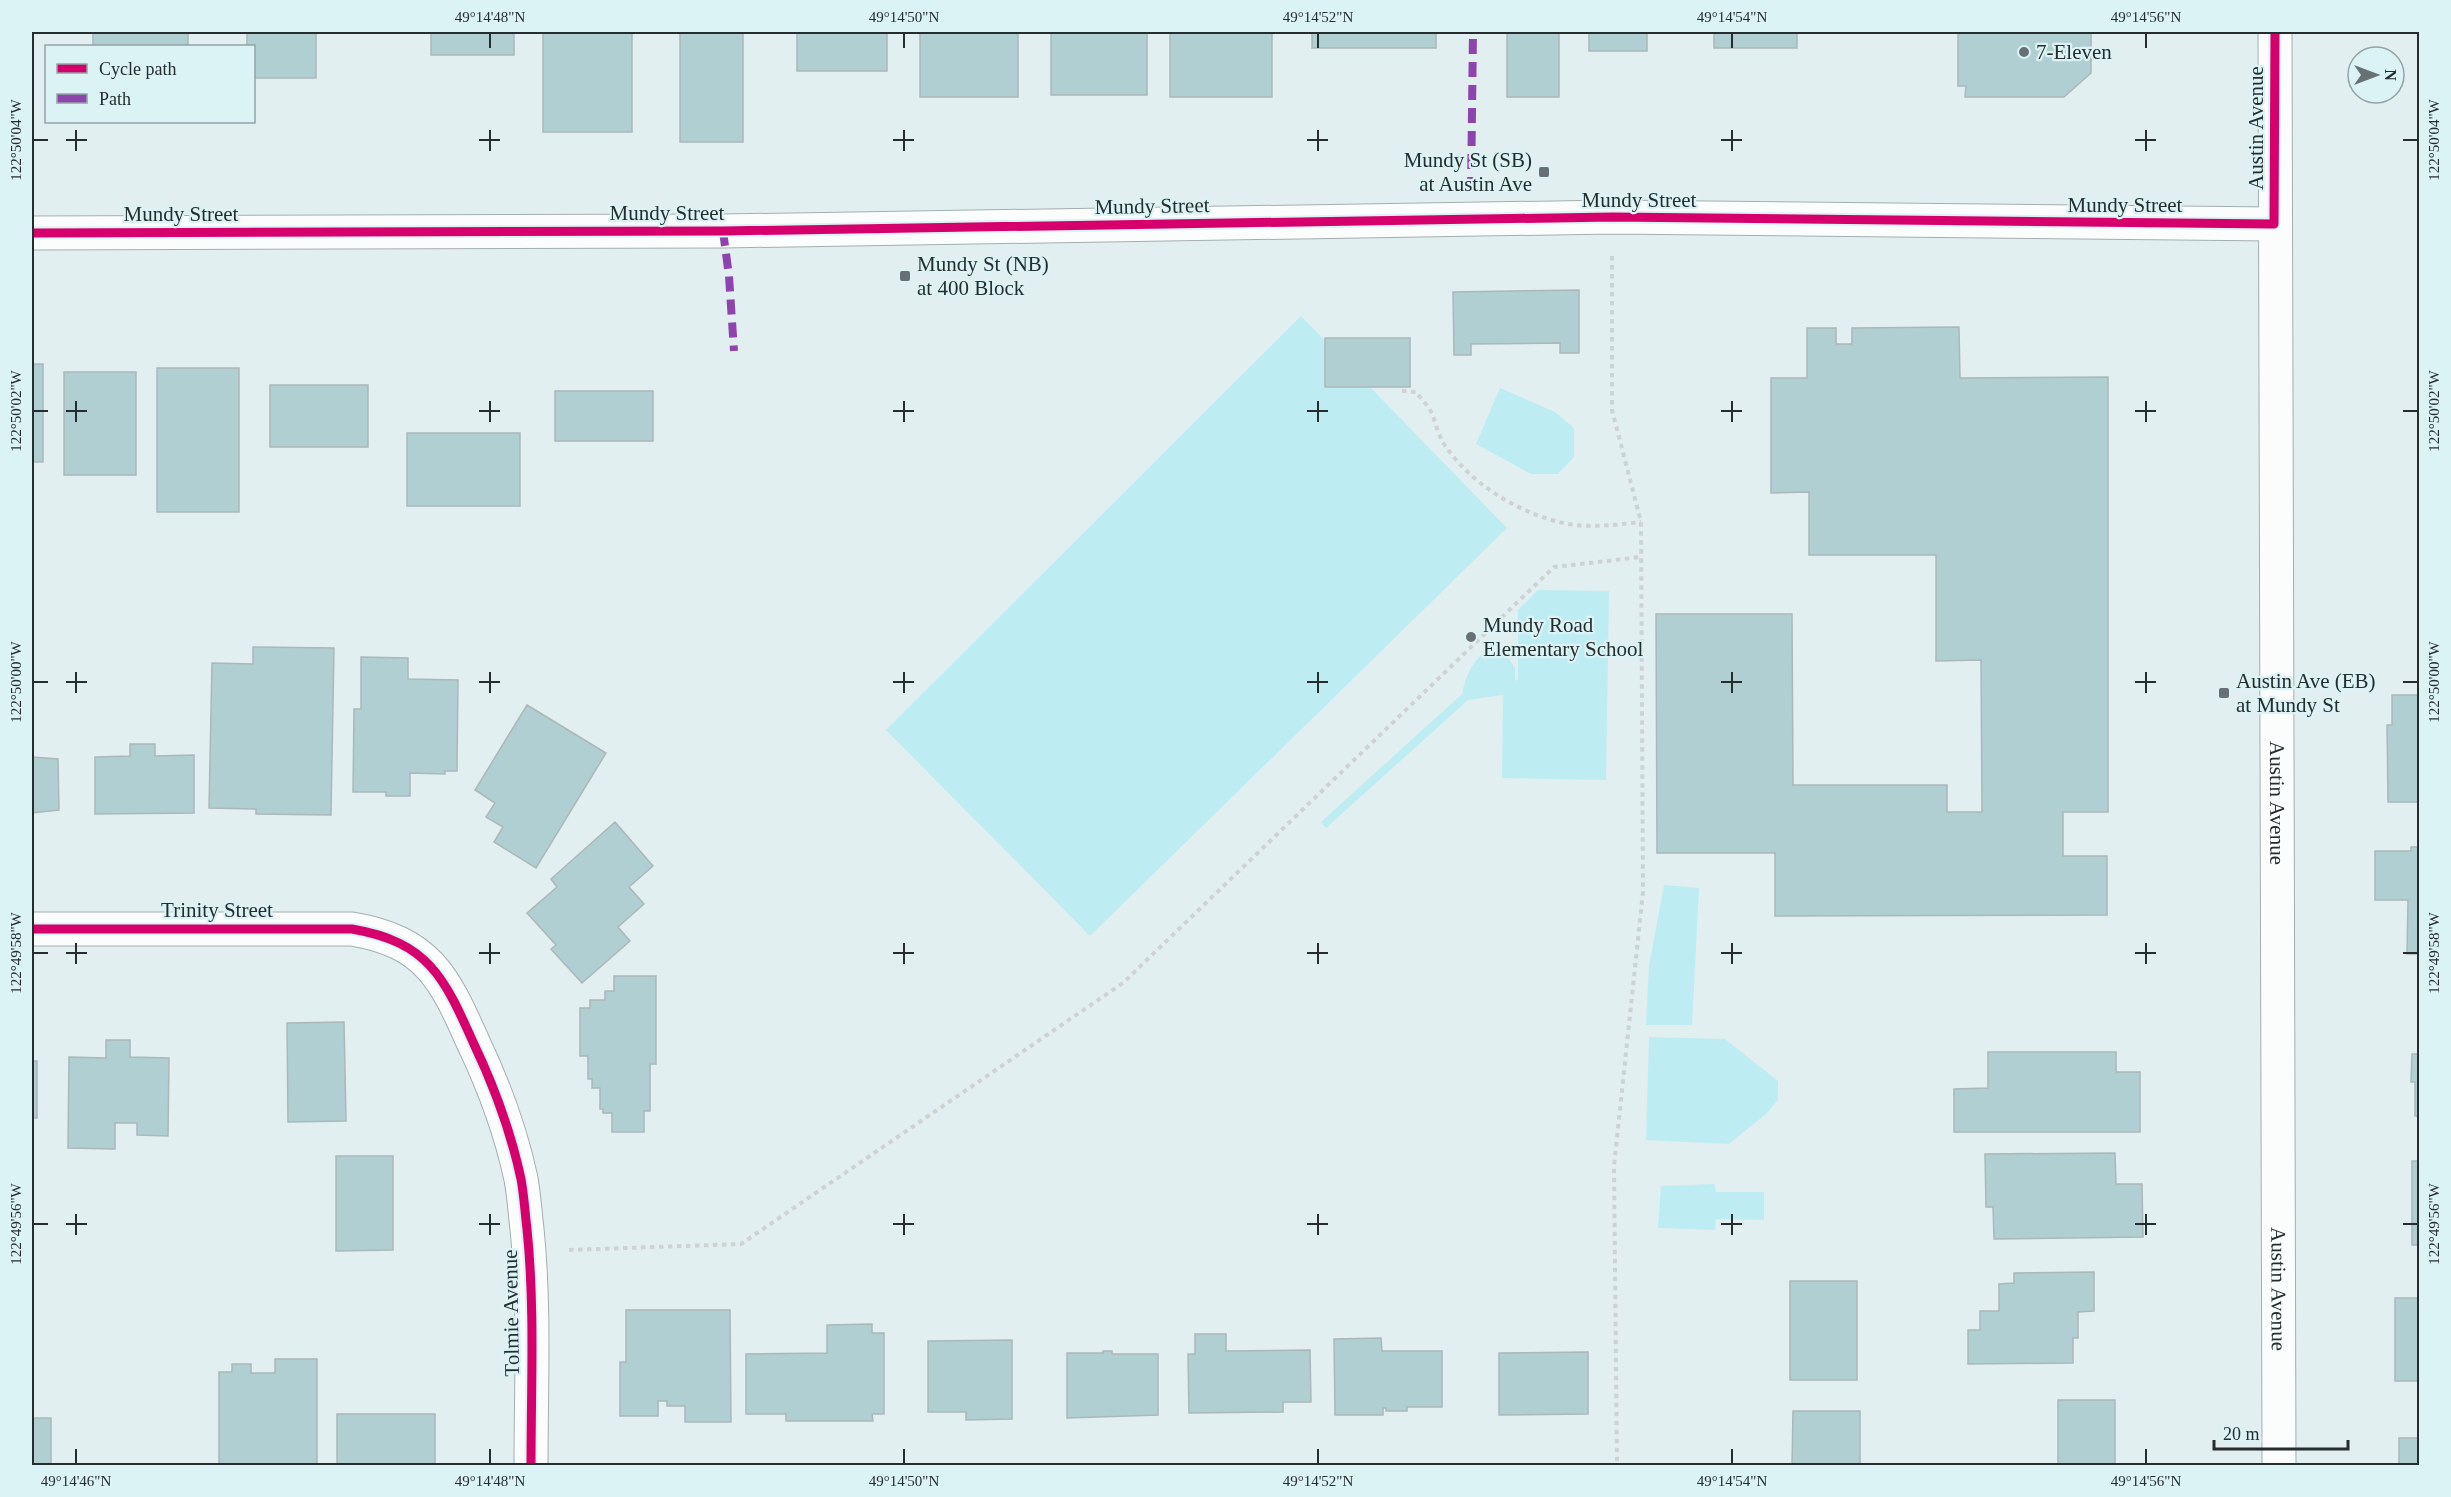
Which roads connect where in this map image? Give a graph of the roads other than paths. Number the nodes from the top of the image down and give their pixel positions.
1 (2275, 32) edge
2 (2274, 224) junction
3 (32, 233) edge
4 (32, 929) edge
5 (401, 942) joint
6 (531, 1466) edge
7 (2279, 1466) edge

1 - 2 street, Austin Avenue
2 - 3 street, Mundy Street
2 - 7 street, Austin Avenue
4 - 5 street, Trinity Street
5 - 6 street, Tolmie Avenue

